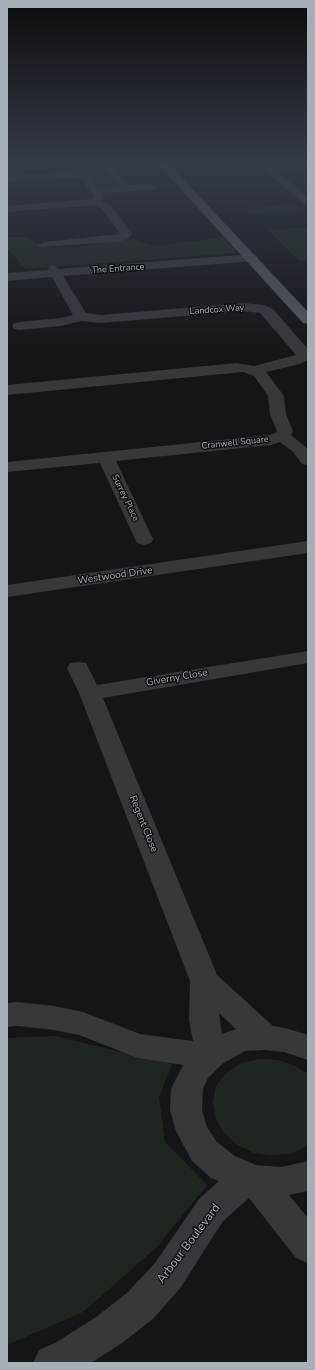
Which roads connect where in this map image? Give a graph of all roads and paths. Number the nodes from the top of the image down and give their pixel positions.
1 (122, 228) edge
2 (223, 228) edge
3 (44, 245) dead end
4 (250, 256) junction
5 (55, 271) junction
6 (7, 272) edge
7 (7, 277) edge
8 (81, 317) junction
9 (308, 320) edge
10 (19, 326) dead end
11 (255, 370) junction
12 (7, 390) edge
13 (282, 436) junction
14 (105, 456) junction
15 (308, 460) edge
16 (7, 467) edge
17 (144, 539) dead end
18 (308, 547) edge
19 (308, 556) edge
20 (222, 560) junction
21 (7, 591) edge
22 (306, 660) edge
23 (78, 668) dead end
24 (93, 699) junction
25 (205, 981) junction
26 (7, 1015) edge
27 (265, 1038) junction
28 (308, 1048) edge
29 (210, 1055) junction
30 (308, 1176) edge
31 (251, 1179) junction
32 (308, 1246) edge
33 (52, 1363) edge

1 - 3 street
2 - 4 main road
4 - 5 street, The Entrance
4 - 9 main road
5 - 6 street, The Entrance
5 - 7 street, The Entrance
5 - 8 street
8 - 10 street, Landcox Way
8 - 11 street, Landcox Way
11 - 12 street
11 - 13 street, Cranwell Square
13 - 14 street, Cranwell Square
13 - 15 street
14 - 16 street, Cranwell Square
14 - 17 street, Surrey Place
18 - 20 street, Westwood Drive
19 - 20 street, Westwood Drive
20 - 21 street, Westwood Drive
22 - 24 street, Giverny Close
23 - 24 street, Regent Close
24 - 25 street, Regent Close
25 - 27 street, Regent Close
25 - 29 street, Regent Close
26 - 29 street
27 - 28 street
27 - 29 street
29 - 31 street
30 - 31 street
31 - 32 street
31 - 33 street, Arbour Boulevard

